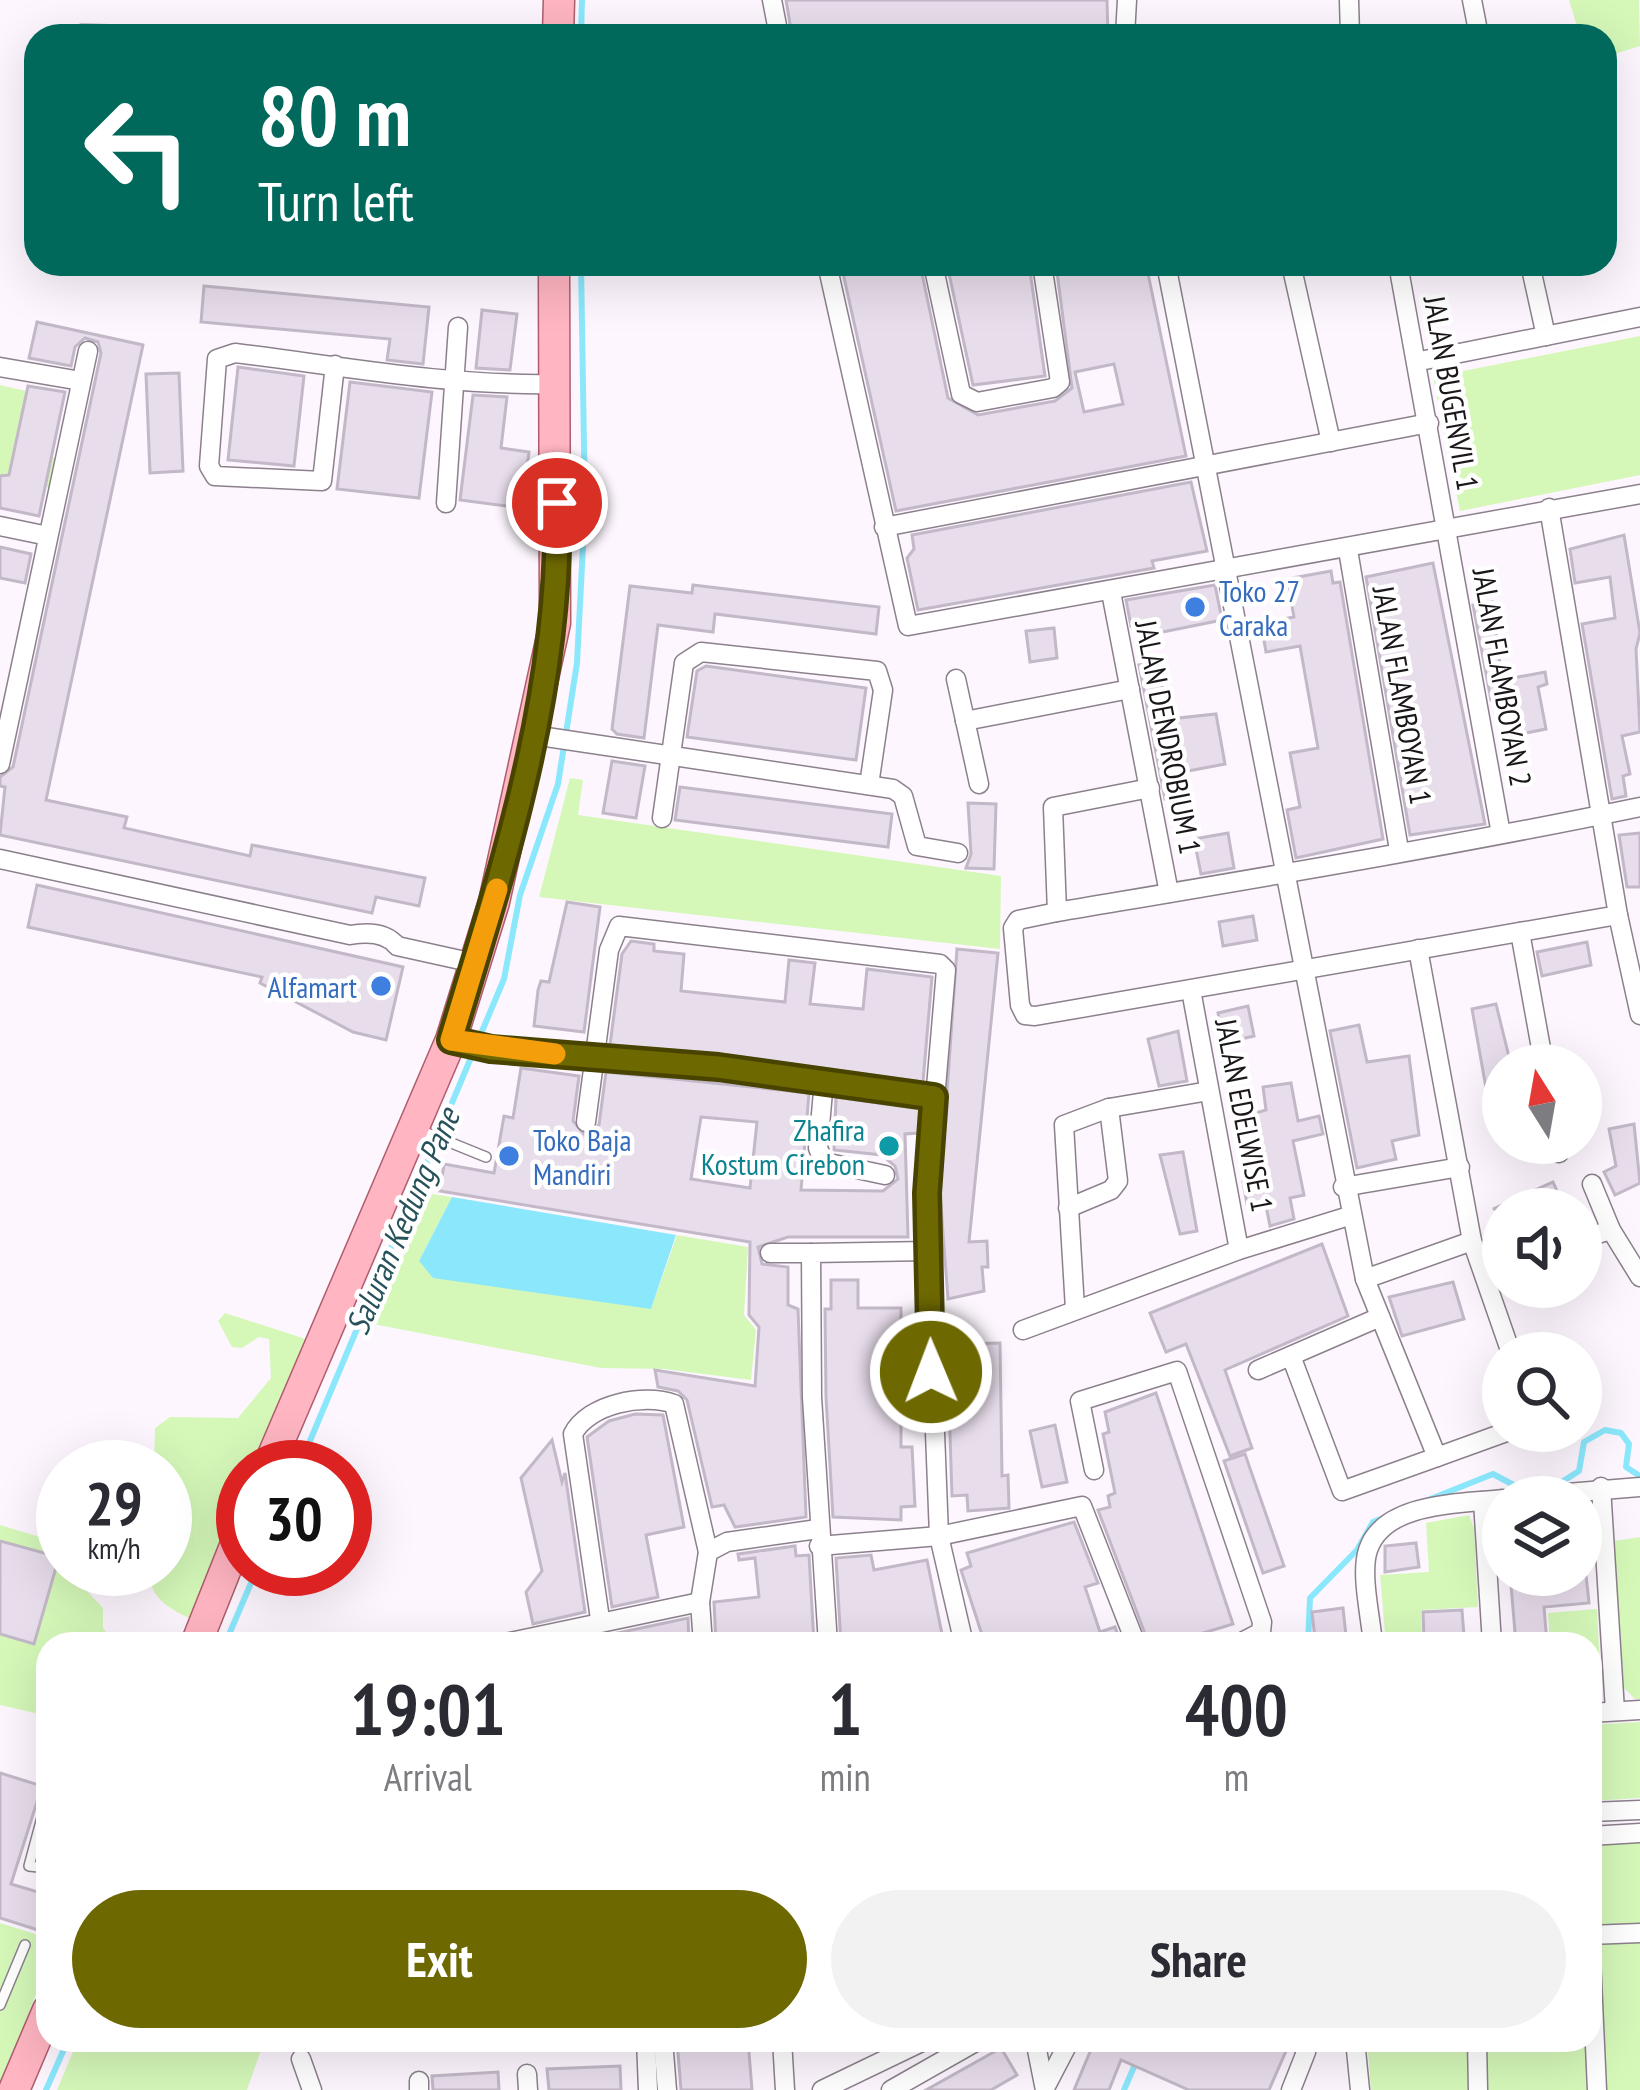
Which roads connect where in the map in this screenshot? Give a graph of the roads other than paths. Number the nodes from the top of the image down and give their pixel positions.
1 (554, 276) edge
2 (830, 276) edge
3 (936, 276) edge
4 (1044, 276) edge
5 (1169, 276) edge
6 (1294, 276) edge
7 (1401, 276) edge
8 (1533, 276) edge
9 (1640, 317) edge
10 (458, 327) dead end
11 (1546, 336) junction
12 (88, 351) dead end
13 (1420, 362) junction
14 (335, 365) junction
15 (0, 367) edge
16 (81, 381) junction
17 (454, 382) junction
18 (555, 384) junction
19 (1430, 423) junction
20 (1331, 442) junction
21 (1209, 467) junction
22 (1640, 494) edge
23 (446, 503) dead end
24 (1550, 508) junction
25 (0, 526) edge
26 (884, 527) junction
27 (1447, 532) junction
28 (48, 536) junction
29 (1348, 550) junction
30 (1230, 571) junction
31 (1111, 592) junction
32 (956, 679) dead end
33 (1130, 688) junction
34 (964, 721) junction
35 (542, 736) junction
36 (1, 752) edge
37 (670, 756) junction
38 (979, 784) dead end
39 (869, 785) junction
40 (1150, 788) junction
41 (1640, 807) edge
42 (1600, 815) junction
43 (662, 818) dead end
44 (1501, 834) junction
45 (1399, 850) junction
46 (958, 853) dead end
47 (0, 859) edge
48 (1283, 872) junction
49 (1168, 893) junction
50 (1058, 911) junction
51 (1640, 919) edge
52 (1619, 920) junction
53 (1520, 932) junction
54 (1418, 949) junction
55 (474, 963) junction
56 (1304, 968) junction
57 (1191, 990) junction
58 (1640, 1015) edge
59 (459, 1042) junction
60 (1540, 1044) edge
61 (593, 1057) junction
62 (824, 1080) junction
63 (1208, 1091) junction
64 (934, 1097) junction
65 (1109, 1108) junction
66 (586, 1122) dead end
67 (417, 1129) junction
68 (486, 1157) dead end
69 (1460, 1167) junction
70 (885, 1174) dead end
71 (1592, 1184) dead end
72 (1343, 1187) junction
73 (1068, 1208) junction
74 (1349, 1216) junction
75 (1611, 1230) junction
76 (1602, 1233) edge
77 (1472, 1241) junction
78 (1239, 1250) junction
79 (928, 1251) junction
80 (811, 1252) junction
81 (770, 1253) dead end
82 (1482, 1271) edge
83 (1640, 1277) edge
84 (1365, 1279) junction
85 (1075, 1309) junction
86 (1380, 1317) junction
87 (1023, 1330) dead end
88 (1291, 1356) junction
89 (1258, 1370) dead end
90 (280, 1440) edge
91 (1482, 1441) edge
92 (1437, 1457) junction
93 (1094, 1469) dead end
94 (1640, 1486) edge
95 (1602, 1487) edge
96 (1482, 1501) edge
97 (1602, 1502) edge
98 (939, 1536) junction
99 (818, 1538) junction
100 (708, 1552) junction
101 (216, 1594) edge
102 (1492, 1596) edge
103 (700, 1602) junction
104 (600, 1619) junction
105 (201, 1632) edge
106 (549, 1632) edge
107 (702, 1632) edge
108 (827, 1632) edge
109 (961, 1632) edge
110 (1131, 1632) edge
111 (1261, 1632) edge
112 (1372, 1632) edge
113 (1492, 1632) edge
114 (1640, 1710) edge
115 (1616, 1711) junction
116 (1602, 1712) edge
117 (1640, 1810) edge
118 (1602, 1812) edge
119 (1640, 1833) edge
120 (1602, 1835) edge
121 (36, 1840) edge
122 (36, 1867) edge
123 (1640, 1933) edge
124 (1602, 1935) edge
125 (25, 1946) dead end
126 (0, 2005) edge
127 (36, 2034) edge
128 (646, 2052) edge
129 (664, 2052) edge
130 (783, 2052) edge
131 (889, 2052) edge
132 (959, 2052) edge
133 (1038, 2052) edge
134 (1064, 2052) edge
135 (1306, 2052) edge
136 (1356, 2052) edge
137 (1477, 2052) edge
138 (1595, 2052) edge
139 (301, 2059) dead end
140 (13, 2080) edge
141 (1045, 2088) edge
142 (312, 2090) edge
143 (648, 2090) edge
144 (667, 2090) edge
145 (785, 2090) edge
146 (822, 2090) edge
147 (891, 2090) edge
148 (1291, 2090) edge
149 (1360, 2090) edge
150 (1478, 2090) edge
151 (1597, 2090) edge

1 - 18 main road
2 - 26 street
3 - 4 street
5 - 21 street
6 - 20 street
7 - 13 street, JALAN BUGENVIL 1
8 - 11 street
9 - 11 street
10 - 17 street
11 - 13 street
12 - 16 street
13 - 19 street, JALAN BUGENVIL 1
14 - 14 street
14 - 17 street
15 - 16 street
16 - 28 street
17 - 18 street
17 - 23 street
18 - 35 main road
19 - 20 street
19 - 27 street, JALAN BUGENVIL 1
20 - 21 street
21 - 26 street
21 - 30 street
22 - 24 street
24 - 27 street
24 - 42 street
25 - 28 street
26 - 31 street
27 - 29 street
27 - 44 street, JALAN FLAMBOYAN 2
28 - 36 street
29 - 30 street
29 - 45 street, JALAN FLAMBOYAN 1
30 - 31 street
30 - 48 street
31 - 33 street, JALAN DENDROBIUM 1
32 - 34 street
33 - 34 street
33 - 40 street, JALAN DENDROBIUM 1
34 - 38 street
35 - 37 street
35 - 55 main road
37 - 39 street
37 - 39 street
37 - 43 street
39 - 46 street
40 - 49 street, JALAN DENDROBIUM 1
40 - 50 street
41 - 42 street
42 - 44 street
42 - 52 street
44 - 45 street
45 - 48 street
47 - 55 street
48 - 49 street
48 - 56 street
49 - 50 street
50 - 57 street
51 - 52 street
52 - 53 street
52 - 58 street
53 - 54 street
53 - 60 street
54 - 56 street
54 - 69 street
55 - 59 main road
56 - 57 street
56 - 72 street
57 - 63 street, JALAN EDELWISE 1
59 - 61 street
59 - 67 main road
61 - 62 street
61 - 64 street
61 - 66 street
62 - 64 street
62 - 70 street
63 - 65 street
63 - 78 street, JALAN EDELWISE 1
64 - 79 street
65 - 73 street
65 - 73 street
67 - 68 lane
67 - 90 main road
69 - 72 street
69 - 77 street
71 - 75 street
72 - 74 street
73 - 85 street
74 - 78 street
74 - 84 street
75 - 76 street
75 - 83 street
77 - 82 street
77 - 84 street
78 - 85 street
79 - 80 street
79 - 98 street
80 - 81 street
80 - 99 street
84 - 86 street
85 - 87 street
86 - 88 street
86 - 92 street
88 - 89 street
88 - 92 street
91 - 92 street
93 - 111 street
94 - 95 street
96 - 112 street
97 - 115 street
98 - 99 street
98 - 109 street
98 - 110 street
99 - 100 street
99 - 108 street
100 - 103 street
100 - 104 street
101 - 105 main road
102 - 113 street
103 - 104 street
103 - 107 street
104 - 106 street
114 - 115 street
115 - 116 street
117 - 118 street
119 - 120 street
121 - 122 lane
123 - 124 street
125 - 126 lane
127 - 140 main road
128 - 143 street
129 - 144 street
130 - 145 street
131 - 146 street
132 - 147 street
133 - 141 street
134 - 141 street
135 - 148 street
136 - 149 street
137 - 150 street
138 - 151 street
139 - 142 street

